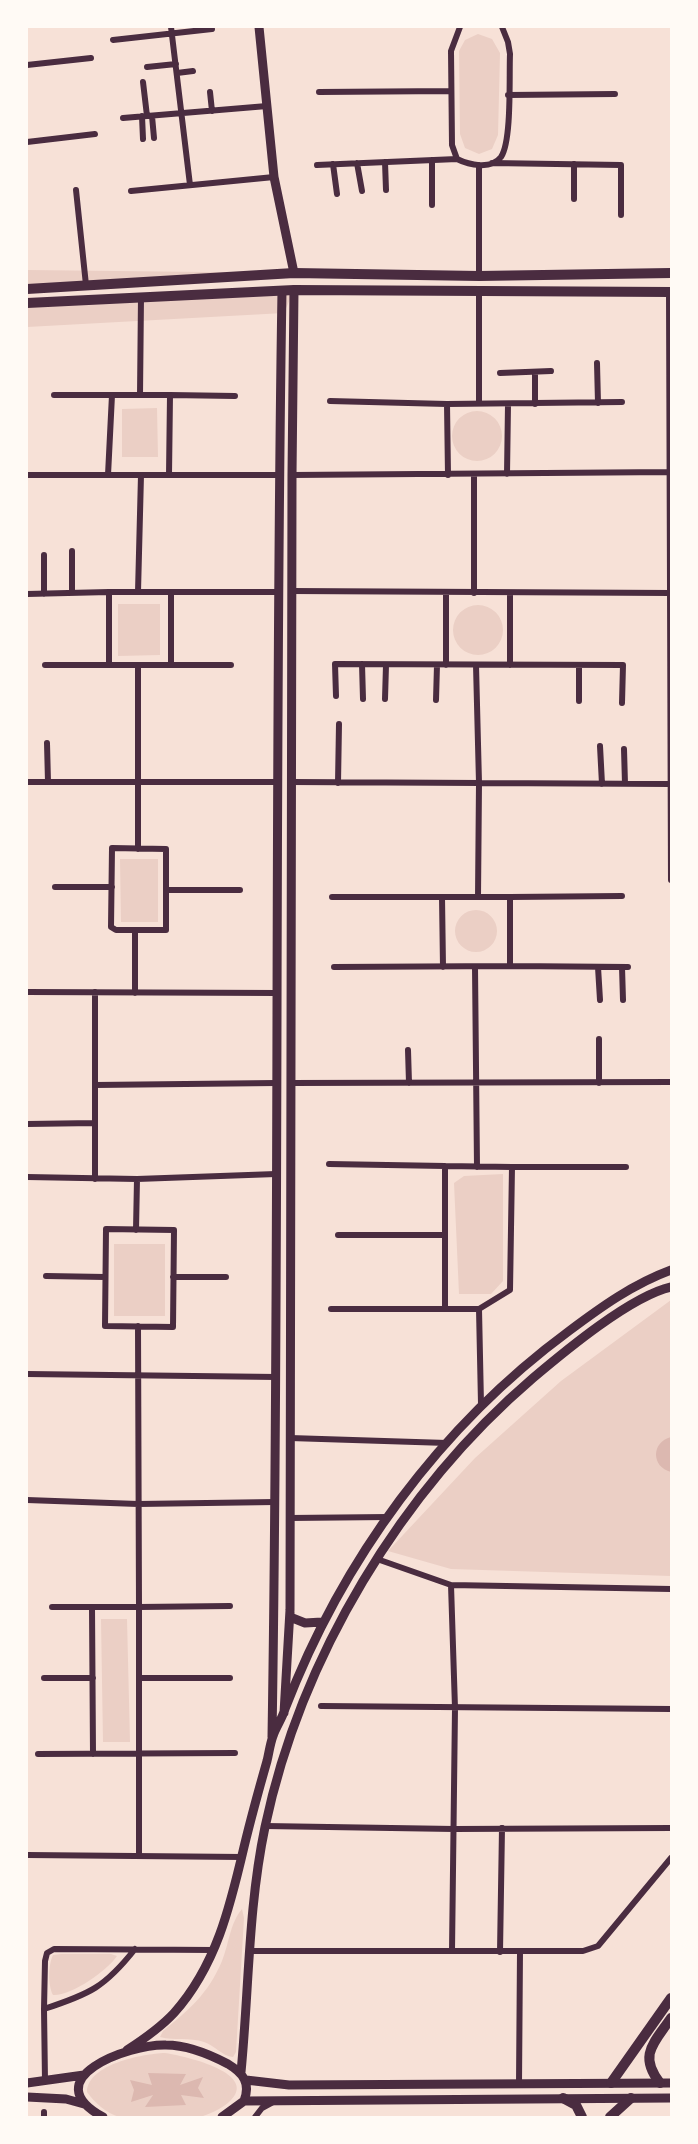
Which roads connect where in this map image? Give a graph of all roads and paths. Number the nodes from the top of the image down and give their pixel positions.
1 (259, 27) edge
2 (460, 27) edge
3 (502, 27) edge
4 (212, 29) dead end
5 (172, 30) edge
6 (113, 40) dead end
7 (92, 58) dead end
8 (176, 64) junction
9 (27, 65) edge
10 (147, 67) dead end
11 (193, 71) dead end
12 (177, 73) junction
13 (143, 82) dead end
14 (451, 91) junction
15 (210, 92) dead end
16 (319, 92) dead end
17 (615, 93) dead end
18 (508, 95) junction
19 (267, 106) junction
20 (212, 111) junction
21 (182, 113) junction
22 (147, 116) junction
23 (123, 118) dead end
24 (95, 134) dead end
25 (154, 138) dead end
26 (143, 139) dead end
27 (27, 142) edge
28 (457, 159) junction
29 (432, 160) junction
30 (385, 162) junction
31 (357, 163) junction
32 (492, 163) junction
33 (333, 164) junction
34 (574, 164) junction
35 (317, 165) dead end
36 (478, 165) junction
37 (274, 177) junction
38 (190, 185) junction
39 (76, 190) dead end
40 (386, 190) dead end
41 (131, 191) dead end
42 (362, 191) dead end
43 (337, 194) dead end
44 (574, 199) dead end
45 (432, 205) dead end
46 (621, 215) dead end
47 (281, 273) junction
48 (294, 273) junction
49 (671, 273) edge
50 (479, 276) junction
51 (86, 285) junction
52 (27, 289) edge
53 (294, 290) junction
54 (670, 290) edge
55 (282, 291) junction
56 (479, 292) junction
57 (141, 297) junction
58 (27, 303) edge
59 (597, 363) dead end
60 (551, 371) dead end
61 (535, 372) junction
62 (500, 373) dead end
63 (54, 395) dead end
64 (112, 395) junction
65 (140, 395) junction
66 (170, 395) junction
67 (235, 396) dead end
68 (330, 401) dead end
69 (622, 402) dead end
70 (479, 403) junction
71 (598, 403) junction
72 (447, 404) junction
73 (535, 404) junction
74 (508, 405) junction
75 (670, 472) edge
76 (507, 474) junction
77 (27, 475) edge
78 (169, 475) junction
79 (279, 475) junction
80 (292, 475) junction
81 (448, 475) junction
82 (474, 475) junction
83 (108, 476) junction
84 (141, 476) junction
85 (72, 551) dead end
86 (44, 555) dead end
87 (291, 591) junction
88 (110, 592) junction
89 (138, 592) junction
90 (171, 592) junction
91 (278, 592) junction
92 (72, 593) junction
93 (446, 593) junction
94 (474, 593) junction
95 (510, 593) junction
96 (670, 593) edge
97 (27, 594) edge
98 (44, 594) junction
99 (45, 664) dead end
100 (362, 664) junction
101 (109, 665) junction
102 (138, 665) junction
103 (171, 665) junction
104 (231, 665) dead end
105 (386, 665) junction
106 (437, 665) junction
107 (446, 665) junction
108 (476, 665) junction
109 (510, 665) junction
110 (579, 665) junction
111 (336, 696) dead end
112 (363, 699) dead end
113 (384, 699) dead end
114 (436, 700) dead end
115 (579, 701) dead end
116 (622, 703) dead end
117 (339, 724) dead end
118 (47, 743) dead end
119 (600, 746) dead end
120 (624, 749) dead end
121 (27, 782) edge
122 (48, 782) junction
123 (138, 782) junction
124 (278, 782) junction
125 (291, 782) junction
126 (338, 783) junction
127 (479, 783) junction
128 (602, 784) junction
129 (625, 784) junction
130 (671, 784) edge
131 (138, 849) junction
132 (671, 880) edge
133 (55, 887) dead end
134 (112, 887) junction
135 (166, 890) junction
136 (240, 890) dead end
137 (332, 897) dead end
138 (442, 897) junction
139 (478, 897) junction
140 (510, 897) junction
141 (622, 897) dead end
142 (135, 930) junction
143 (510, 966) junction
144 (334, 967) dead end
145 (442, 967) junction
146 (475, 967) junction
147 (598, 967) junction
148 (27, 992) edge
149 (95, 992) junction
150 (135, 993) junction
151 (278, 993) junction
152 (291, 993) junction
153 (600, 1000) dead end
154 (623, 1000) dead end
155 (599, 1039) dead end
156 (408, 1050) dead end
157 (671, 1082) edge
158 (276, 1083) junction
159 (291, 1083) junction
160 (409, 1083) junction
161 (475, 1083) junction
162 (599, 1083) junction
163 (95, 1085) junction
164 (95, 1123) junction
165 (27, 1124) edge
166 (329, 1164) dead end
167 (445, 1166) junction
168 (477, 1167) junction
169 (512, 1167) junction
170 (626, 1167) dead end
171 (276, 1174) junction
172 (291, 1174) junction
173 (27, 1178) edge
174 (95, 1179) junction
175 (137, 1179) junction
176 (136, 1230) junction
177 (338, 1235) dead end
178 (446, 1235) junction
179 (671, 1270) edge
180 (46, 1276) dead end
181 (105, 1277) junction
182 (173, 1277) junction
183 (226, 1277) dead end
184 (671, 1287) edge
185 (331, 1309) dead end
186 (445, 1309) junction
187 (479, 1309) junction
188 (138, 1326) junction
189 (27, 1374) edge
190 (138, 1376) junction
191 (277, 1377) junction
192 (290, 1377) junction
193 (481, 1404) junction
194 (276, 1437) junction
195 (290, 1438) junction
196 (447, 1443) junction
197 (27, 1500) edge
198 (290, 1501) junction
199 (275, 1502) junction
200 (138, 1504) junction
201 (388, 1517) junction
202 (276, 1518) junction
203 (290, 1518) junction
204 (377, 1559) junction
205 (451, 1585) junction
206 (671, 1588) edge
207 (230, 1606) dead end
208 (52, 1607) dead end
209 (92, 1607) junction
210 (138, 1607) junction
211 (290, 1610) junction
212 (322, 1622) junction
213 (44, 1678) dead end
214 (93, 1678) junction
215 (139, 1678) junction
216 (230, 1678) dead end
217 (321, 1706) dead end
218 (455, 1708) junction
219 (671, 1709) edge
220 (284, 1713) junction
221 (296, 1724) junction
222 (273, 1737) junction
223 (235, 1753) dead end
224 (38, 1754) dead end
225 (93, 1754) junction
226 (139, 1754) junction
227 (265, 1826) junction
228 (502, 1828) junction
229 (671, 1828) edge
230 (454, 1829) junction
231 (27, 1855) edge
232 (140, 1856) junction
233 (242, 1857) junction
234 (671, 1858) edge
235 (135, 1949) junction
236 (214, 1950) junction
237 (249, 1951) junction
238 (452, 1951) junction
239 (520, 1951) junction
240 (501, 1952) junction
241 (671, 1998) edge
242 (44, 2009) junction
243 (671, 2018) edge
244 (127, 2050) junction
245 (84, 2075) junction
246 (243, 2076) junction
247 (45, 2082) junction
248 (27, 2083) edge
249 (665, 2083) edge
250 (519, 2084) junction
251 (611, 2084) junction
252 (27, 2097) edge
253 (563, 2098) junction
254 (631, 2098) junction
255 (671, 2098) edge
256 (244, 2101) junction
257 (276, 2101) junction
258 (84, 2104) junction
259 (104, 2117) edge
260 (222, 2117) edge
261 (255, 2117) edge
262 (582, 2117) edge
263 (609, 2117) edge

1 - 19 main road
2 - 14 street
3 - 18 street
4 - 5 street
5 - 6 street
5 - 8 street
7 - 9 street
8 - 10 street
8 - 12 street
11 - 12 street
12 - 21 street
13 - 22 street
14 - 16 street
14 - 28 street
15 - 20 street
17 - 18 street
18 - 32 street
19 - 20 street
19 - 37 main road
20 - 21 street
21 - 22 street
21 - 38 street
22 - 23 street
22 - 25 street
22 - 26 street
24 - 27 street
28 - 29 street
28 - 36 street
29 - 30 street
29 - 45 street
30 - 31 street
30 - 40 street
31 - 33 street
31 - 42 street
32 - 34 street
32 - 36 street
33 - 35 street
33 - 43 street
34 - 44 street
34 - 46 street
36 - 50 street
37 - 38 street
37 - 48 main road
38 - 41 street
39 - 51 street
47 - 48 main road
47 - 51 main road
47 - 55 main road
48 - 50 main road
48 - 53 main road
49 - 50 main road
51 - 52 main road
53 - 55 main road
53 - 56 main road
53 - 80 main road
54 - 56 main road
54 - 75 street
55 - 57 main road
55 - 79 main road
56 - 70 street
57 - 58 main road
57 - 65 street
59 - 71 street
60 - 61 street
61 - 62 street
61 - 73 street
63 - 64 street
64 - 65 street
64 - 83 street
65 - 66 street
66 - 67 street
66 - 78 street
68 - 72 street
69 - 71 street
70 - 72 street
70 - 74 street
71 - 73 street
72 - 81 street
73 - 74 street
74 - 76 street
75 - 76 street
75 - 96 street
76 - 82 street
77 - 83 street
78 - 79 street
78 - 84 street
79 - 80 main road
79 - 91 main road
80 - 81 street
80 - 87 main road
81 - 82 street
82 - 94 street
83 - 84 street
84 - 89 street
85 - 92 street
86 - 98 street
87 - 91 main road
87 - 93 street
87 - 125 main road
88 - 89 street
88 - 92 street
88 - 101 street
89 - 90 street
90 - 91 street
90 - 103 street
91 - 124 main road
92 - 98 street
93 - 94 street
93 - 107 street
94 - 95 street
95 - 96 street
95 - 109 street
96 - 130 street
97 - 98 street
99 - 101 street
100 - 105 street
100 - 111 street
100 - 112 street
101 - 102 street
102 - 103 street
102 - 123 street
103 - 104 street
105 - 106 street
105 - 113 street
106 - 107 street
106 - 114 street
107 - 108 street
108 - 109 street
108 - 127 street
109 - 110 street
110 - 115 street
110 - 116 street
117 - 126 street
118 - 122 street
119 - 128 street
120 - 129 street
121 - 122 street
122 - 123 street
123 - 124 street
123 - 131 street
124 - 125 main road
124 - 151 main road
125 - 126 street
125 - 152 main road
126 - 127 street
127 - 128 street
127 - 139 street
128 - 129 street
129 - 130 street
130 - 132 street
131 - 134 street
131 - 135 street
133 - 134 street
134 - 142 street
135 - 136 street
135 - 142 street
137 - 138 street
138 - 139 street
138 - 145 street
139 - 140 street
140 - 141 street
140 - 143 street
142 - 150 street
143 - 146 street
143 - 147 street
144 - 145 street
145 - 146 street
146 - 161 street
147 - 153 street
147 - 154 street
148 - 149 street
149 - 150 street
149 - 163 street
150 - 151 street
151 - 152 main road
151 - 158 main road
152 - 159 main road
155 - 162 street
156 - 160 street
157 - 162 street
158 - 159 main road
158 - 163 street
158 - 171 main road
159 - 160 street
159 - 172 main road
160 - 161 street
161 - 162 street
161 - 168 street
163 - 164 street
164 - 165 street
164 - 174 street
166 - 167 street
167 - 168 street
167 - 178 street
168 - 169 street
169 - 170 street
169 - 187 street
171 - 172 main road
171 - 175 street
171 - 191 main road
172 - 192 main road
173 - 174 street
174 - 175 street
175 - 176 street
176 - 181 street
176 - 182 street
177 - 178 street
178 - 186 street
179 - 193 main road
180 - 181 street
181 - 188 street
182 - 183 street
182 - 188 street
184 - 204 main road
185 - 186 street
186 - 187 street
187 - 193 street
188 - 190 street
189 - 190 street
190 - 191 street
190 - 200 street
191 - 192 main road
191 - 194 main road
192 - 195 main road
193 - 196 main road
194 - 195 main road
194 - 199 main road
195 - 196 street
195 - 198 main road
196 - 201 main road
197 - 200 street
198 - 199 main road
198 - 203 main road
199 - 200 street
199 - 202 main road
200 - 210 street
201 - 203 street
201 - 212 main road
202 - 203 main road
202 - 222 main road
203 - 211 main road
204 - 205 street
204 - 221 main road
205 - 206 street
205 - 218 street
207 - 210 street
208 - 209 street
209 - 210 street
209 - 214 street
210 - 215 street
211 - 212 main road
211 - 220 main road
212 - 220 main road
213 - 214 street
214 - 225 street
215 - 216 street
215 - 226 street
217 - 218 street
218 - 219 street
218 - 230 street
220 - 221 main road
220 - 222 main road
221 - 227 main road
222 - 233 main road
223 - 226 street
224 - 225 street
225 - 226 street
226 - 232 street
227 - 230 street
227 - 237 main road
228 - 229 street
228 - 230 street
228 - 240 street
230 - 238 street
231 - 232 street
232 - 233 street
233 - 236 main road
234 - 239 street
235 - 236 street
235 - 242 street
235 - 242 street
236 - 244 main road
237 - 238 street
237 - 246 main road
238 - 240 street
239 - 240 street
239 - 250 street
241 - 251 main road
242 - 247 street
243 - 249 main road
244 - 245 main road
244 - 246 main road
245 - 247 main road
245 - 258 main road
246 - 250 main road
246 - 256 main road
247 - 248 main road
249 - 251 main road
250 - 251 main road
252 - 258 main road
253 - 254 main road
253 - 257 main road
253 - 262 main road
254 - 255 main road
254 - 263 main road
256 - 257 main road
256 - 260 main road
257 - 261 street
258 - 259 main road

